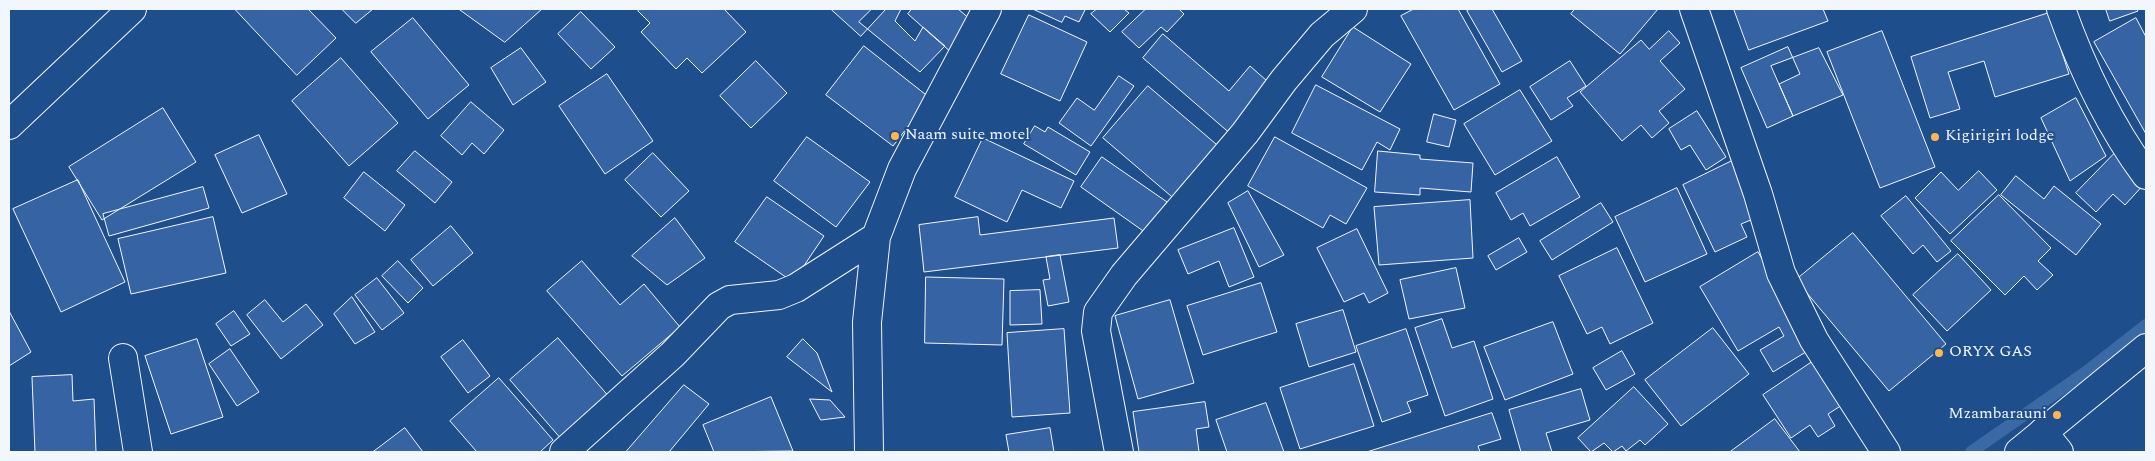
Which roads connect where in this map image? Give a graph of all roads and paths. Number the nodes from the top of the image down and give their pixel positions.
1 (132, 9) edge
2 (987, 9) edge
3 (1353, 9) edge
4 (1694, 9) edge
5 (2062, 9) edge
6 (9, 125) edge
7 (2146, 175) edge
8 (876, 237) junction
9 (2146, 348) edge
10 (122, 358) dead end
11 (2051, 442) edge
12 (138, 452) edge
13 (564, 452) edge
14 (869, 452) edge
15 (1119, 452) edge
16 (1886, 452) edge
17 (2019, 452) edge

1 - 6 street
2 - 8 street
3 - 15 street
4 - 16 street
5 - 7 street
8 - 13 street
8 - 14 street
9 - 11 street
10 - 12 street
11 - 17 street

